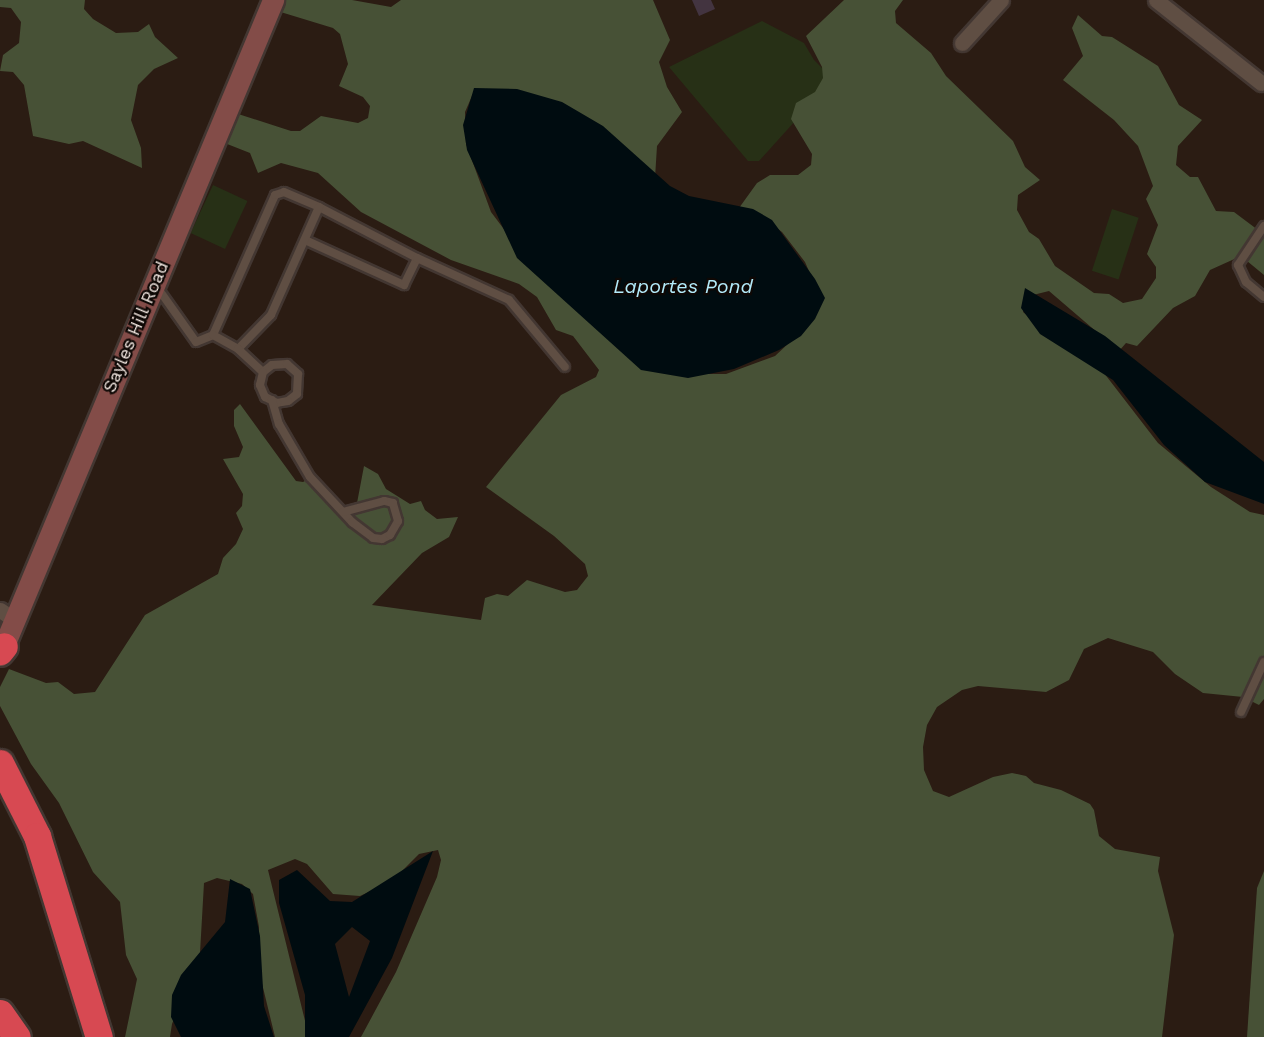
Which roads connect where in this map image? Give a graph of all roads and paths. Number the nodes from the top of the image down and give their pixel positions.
1 (273, 0) edge
2 (1001, 0) edge
3 (1156, 0) edge
4 (962, 43) dead end
5 (1263, 84) edge
6 (319, 207) junction
7 (1264, 226) edge
8 (304, 240) junction
9 (417, 258) junction
10 (155, 283) junction
11 (1264, 297) edge
12 (213, 335) junction
13 (238, 349) junction
14 (565, 367) dead end
15 (263, 372) junction
16 (272, 400) junction
17 (344, 512) junction
18 (7, 615) edge
19 (1, 650) edge
20 (1264, 662) edge
21 (1241, 712) dead end
22 (0, 763) edge
23 (0, 771) edge
24 (16, 792) junction
25 (0, 1013) edge
26 (17, 1037) edge
27 (99, 1037) edge

1 - 10 main road, Sayles Hill Road
2 - 4 street
3 - 5 street
6 - 8 lane
6 - 9 lane
6 - 12 lane
7 - 11 lane
8 - 9 lane
8 - 13 lane
9 - 14 lane
10 - 12 lane
10 - 18 main road, Sayles Hill Road
12 - 13 lane
13 - 15 lane
15 - 16 lane
15 - 16 lane
16 - 17 lane
17 - 17 lane
18 - 19 main road, Sayles Hill Road
20 - 21 lane
22 - 24 highway
23 - 24 highway
24 - 27 highway
25 - 26 highway

